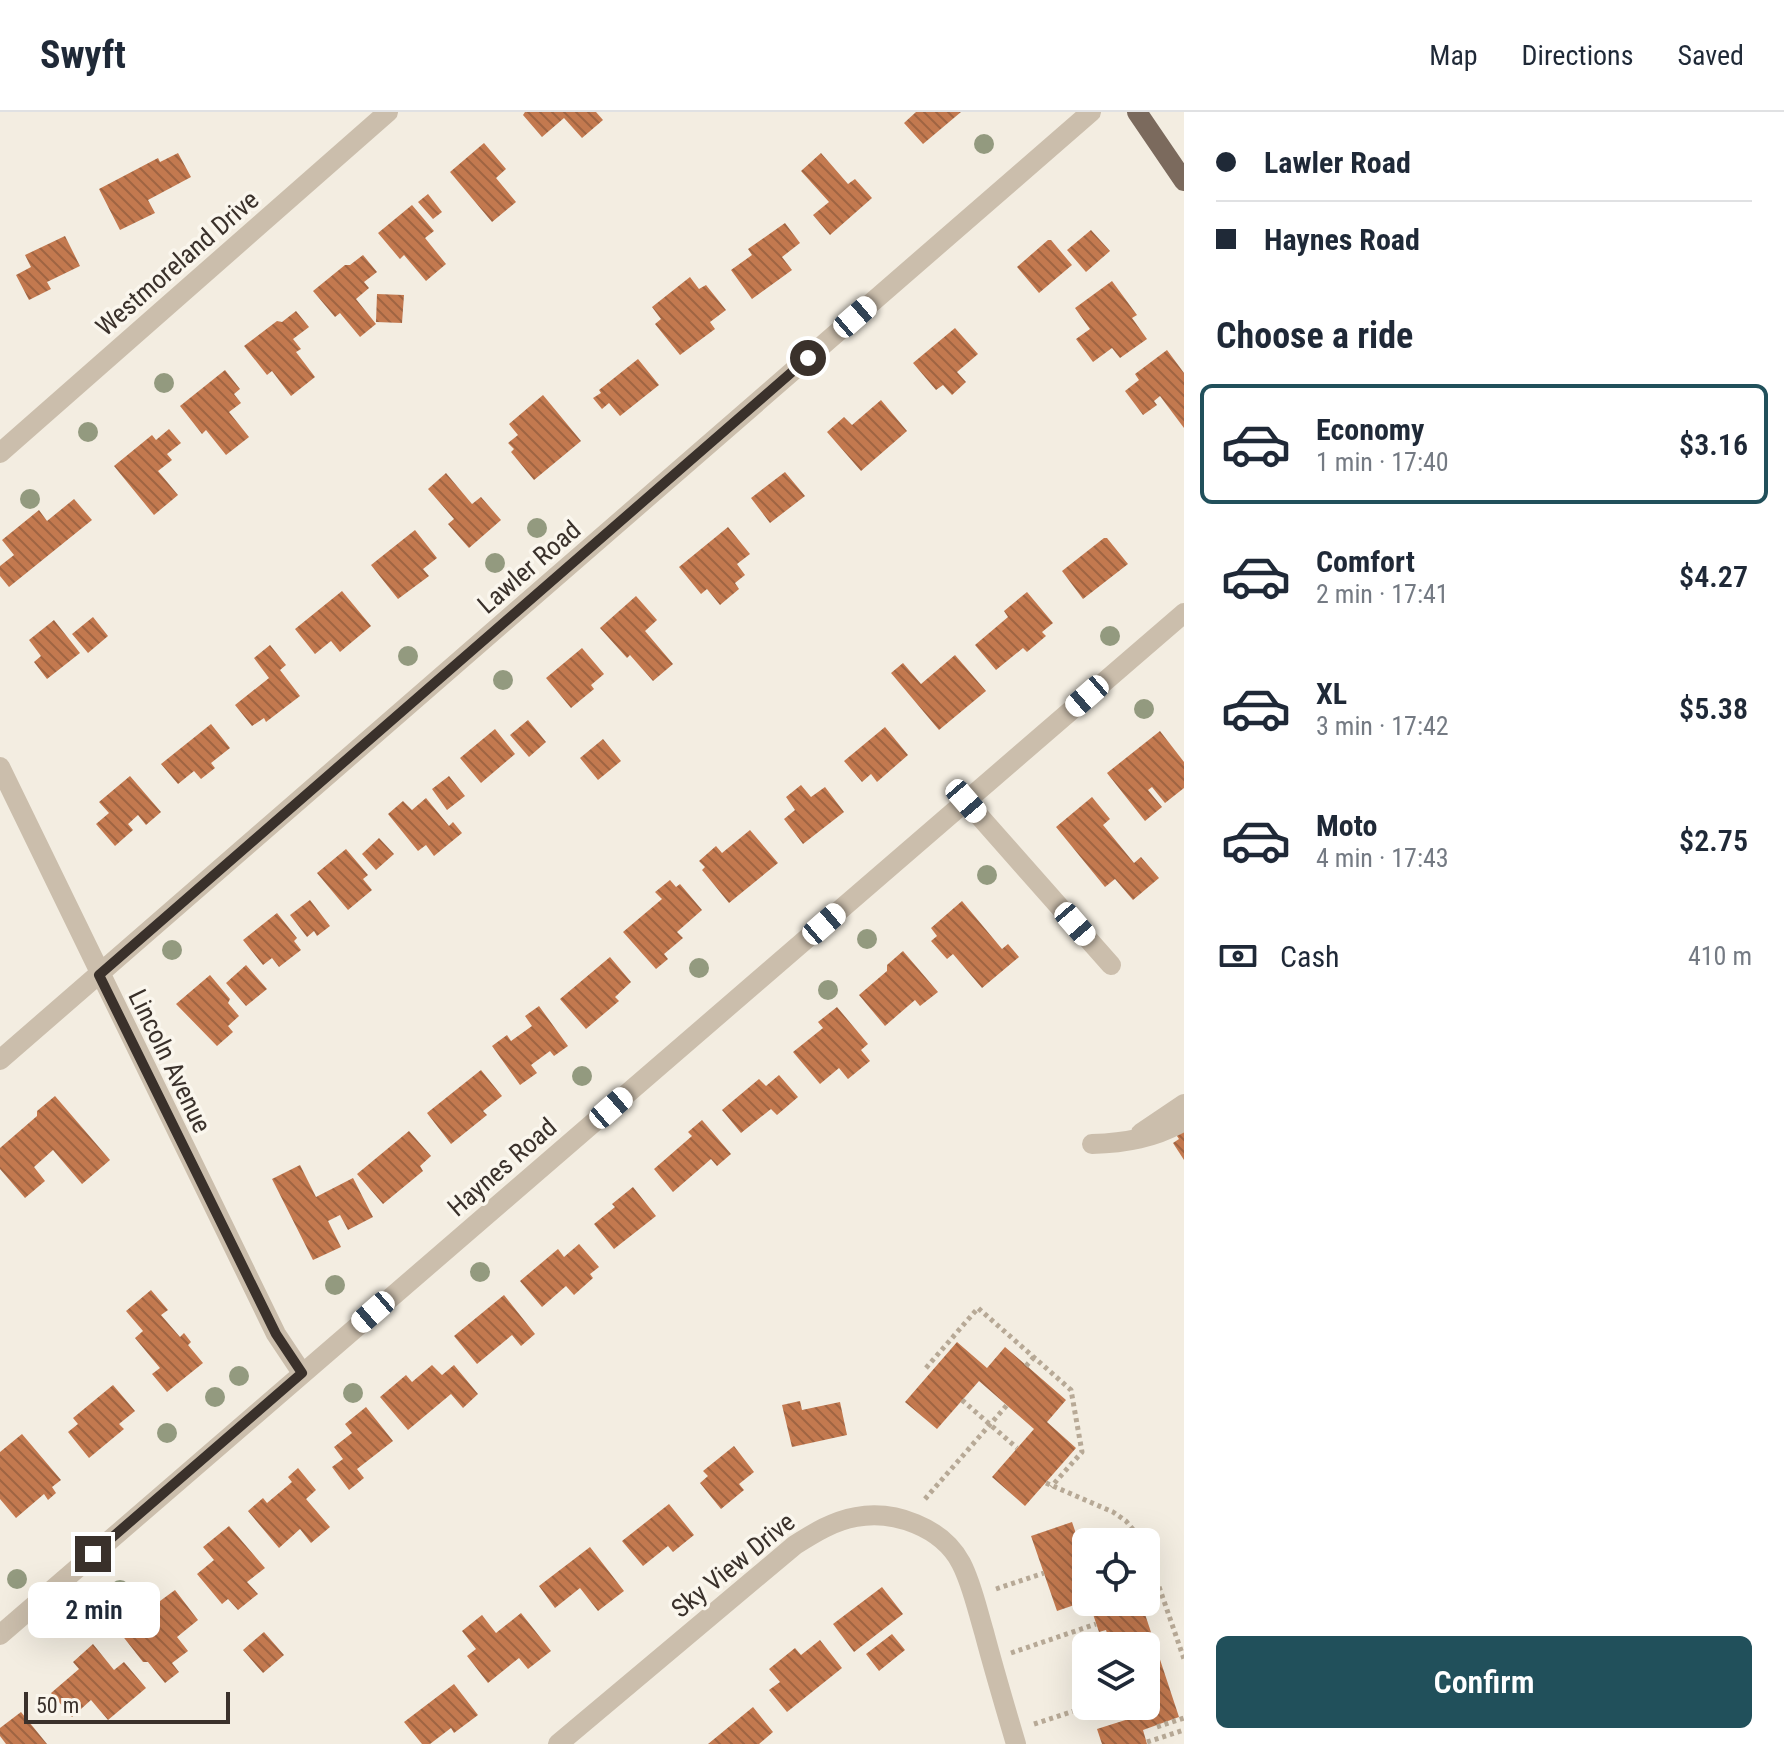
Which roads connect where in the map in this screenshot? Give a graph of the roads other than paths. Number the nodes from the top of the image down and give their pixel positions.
1 (388, 112) edge
2 (1091, 112) edge
3 (1137, 112) edge
4 (1184, 181) edge
5 (0, 453) edge
6 (1184, 613) edge
7 (0, 767) edge
8 (966, 801) junction
9 (1111, 965) dead end
10 (99, 975) junction
11 (0, 1060) edge
12 (1184, 1104) edge
13 (1184, 1121) edge
14 (1128, 1143) junction
15 (1092, 1144) dead end
16 (302, 1373) junction
17 (0, 1635) edge
18 (558, 1744) edge
19 (1016, 1744) edge

1 - 5 street, Westmoreland Drive
2 - 10 street, Lawler Road
3 - 4 main road
6 - 8 street, Haynes Road
7 - 10 street, Lincoln Avenue
8 - 9 street
8 - 16 street, Haynes Road
10 - 11 street, Lawler Road
10 - 16 street, Lincoln Avenue
12 - 14 street
13 - 14 street
14 - 15 street
16 - 17 street, Haynes Road
18 - 19 street, Sky View Drive

